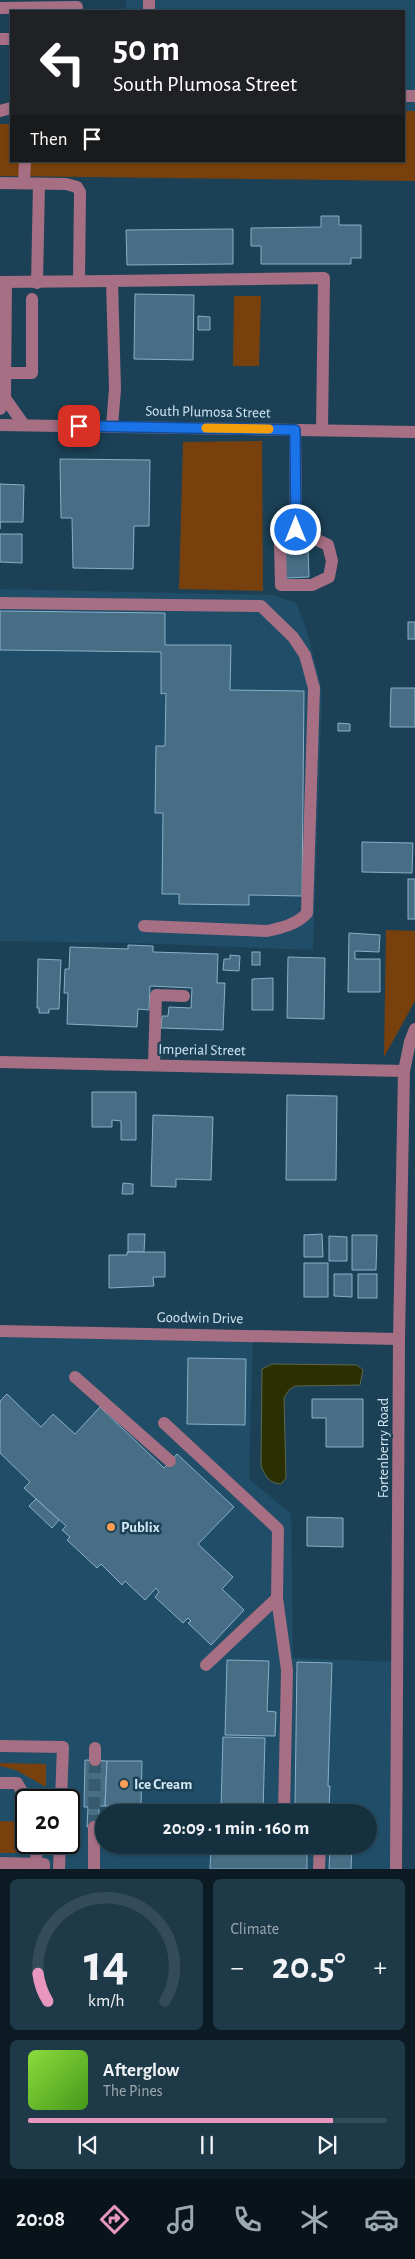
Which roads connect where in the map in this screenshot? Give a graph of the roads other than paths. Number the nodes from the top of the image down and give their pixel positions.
1 (26, 6) edge
2 (77, 6) edge
3 (0, 8) edge
4 (25, 162) edge
5 (0, 183) edge
6 (24, 183) junction
7 (39, 184) junction
8 (79, 281) junction
9 (112, 281) junction
10 (3, 282) edge
11 (37, 283) junction
12 (32, 299) dead end
13 (5, 373) junction
14 (3, 403) edge
15 (0, 425) edge
16 (24, 425) junction
17 (112, 426) junction
18 (295, 430) junction
19 (322, 430) junction
20 (415, 432) edge
21 (296, 530) junction
22 (0, 603) edge
23 (144, 926) dead end
24 (184, 996) dead end
25 (415, 1029) edge
26 (411, 1055) edge
27 (0, 1062) edge
28 (154, 1065) junction
29 (404, 1071) junction
30 (0, 1331) edge
31 (400, 1339) junction
32 (75, 1377) dead end
33 (164, 1423) dead end
34 (170, 1461) dead end
35 (277, 1598) junction
36 (206, 1665) dead end
37 (0, 1746) edge
38 (0, 1783) edge
39 (20, 1789) edge
40 (61, 1789) edge
41 (284, 1804) edge
42 (94, 1827) tunnel mouth
43 (60, 1854) edge
44 (320, 1854) edge
45 (0, 1863) edge
46 (41, 1865) edge
47 (59, 1869) edge
48 (94, 1869) edge
49 (320, 1869) edge
50 (396, 1869) edge

1 - 2 street
1 - 3 street
4 - 6 street
5 - 6 street
6 - 7 street
7 - 8 street
7 - 11 street
8 - 9 street
8 - 11 street
9 - 17 street
9 - 19 street
10 - 11 street
10 - 13 street
12 - 13 street
13 - 14 street
14 - 16 street
15 - 16 street, South Plumosa Street
16 - 17 street, South Plumosa Street
17 - 18 street, South Plumosa Street
18 - 19 street, South Plumosa Street
18 - 21 street
19 - 20 street, South Plumosa Street
21 - 21 street
22 - 23 street
24 - 28 street
25 - 26 street, Fortenberry Road
26 - 29 street, Fortenberry Road
27 - 28 street, Imperial Street
28 - 29 street, Imperial Street
29 - 31 street, Fortenberry Road
30 - 31 street, Goodwin Drive
31 - 50 street, Fortenberry Road
32 - 34 street
33 - 35 street
35 - 36 street
35 - 41 street
37 - 40 street
38 - 39 street
42 - 48 street
43 - 47 street
44 - 49 street
45 - 46 street

